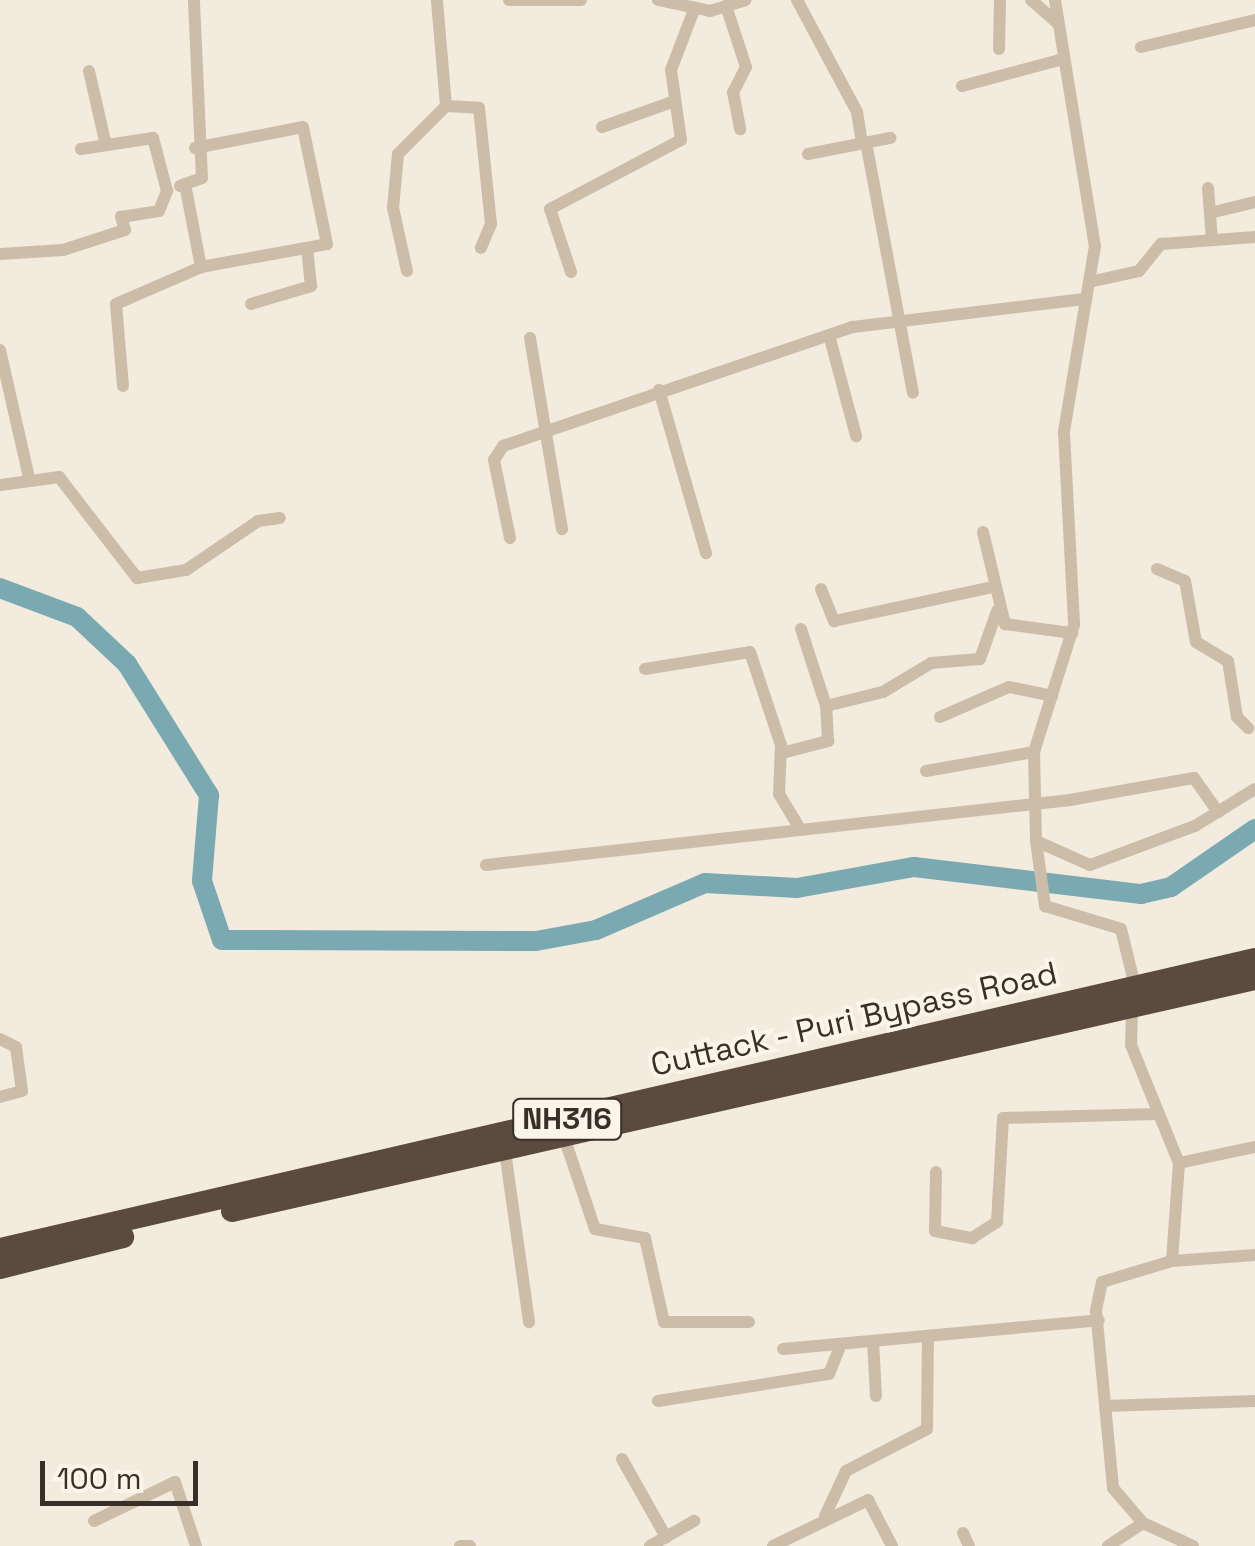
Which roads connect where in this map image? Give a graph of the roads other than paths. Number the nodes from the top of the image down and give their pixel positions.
1 (194, 0) edge
2 (437, 0) edge
3 (510, 0) edge
4 (582, 0) edge
5 (658, 0) edge
6 (745, 0) edge
7 (798, 0) edge
8 (1000, 0) edge
9 (1032, 0) edge
10 (1055, 0) edge
11 (726, 6) junction
12 (695, 8) junction
13 (1255, 20) edge
14 (1057, 23) junction
15 (1141, 47) dead end
16 (999, 49) dead end
17 (1060, 60) junction
18 (88, 72) dead end
19 (962, 86) dead end
20 (676, 102) junction
21 (446, 106) junction
22 (602, 127) dead end
23 (740, 129) dead end
24 (890, 138) dead end
25 (864, 143) junction
26 (106, 145) junction
27 (195, 148) junction
28 (82, 149) dead end
29 (808, 154) dead end
30 (185, 184) junction
31 (1208, 188) dead end
32 (166, 191) junction
33 (1255, 202) edge
34 (1210, 213) junction
35 (1255, 236) edge
36 (1212, 240) junction
37 (307, 248) junction
38 (482, 248) dead end
39 (0, 254) edge
40 (200, 268) junction
41 (406, 271) dead end
42 (571, 272) dead end
43 (1089, 282) junction
44 (1086, 299) junction
45 (250, 304) dead end
46 (897, 316) junction
47 (829, 334) junction
48 (530, 338) dead end
49 (0, 350) edge
50 (123, 386) dead end
51 (659, 390) junction
52 (913, 393) dead end
53 (541, 433) junction
54 (856, 436) dead end
55 (29, 478) junction
56 (0, 485) edge
57 (280, 518) dead end
58 (562, 529) dead end
59 (984, 532) dead end
60 (510, 538) dead end
61 (706, 553) dead end
62 (1157, 569) dead end
63 (993, 587) junction
64 (821, 589) dead end
65 (997, 611) junction
66 (801, 629) dead end
67 (1072, 633) junction
68 (645, 669) dead end
69 (1052, 696) junction
70 (826, 706) junction
71 (940, 717) dead end
72 (1248, 728) dead end
73 (1034, 752) junction
74 (782, 753) junction
75 (926, 771) dead end
76 (1255, 790) edge
77 (1034, 800) junction
78 (1218, 812) junction
79 (798, 826) junction
80 (1036, 847) junction
81 (486, 865) dead end
82 (1255, 959) edge
83 (1255, 979) edge
84 (1132, 997) junction
85 (0, 1039) edge
86 (0, 1097) edge
87 (1158, 1114) junction
88 (564, 1137) junction
89 (1255, 1147) edge
90 (505, 1151) junction
91 (1179, 1164) junction
92 (936, 1172) dead end
93 (0, 1250) edge
94 (1255, 1255) edge
95 (1172, 1262) junction
96 (0, 1268) edge
97 (1099, 1320) junction
98 (529, 1322) dead end
99 (749, 1322) dead end
100 (928, 1336) junction
101 (872, 1341) junction
102 (842, 1344) junction
103 (782, 1349) dead end
104 (876, 1396) dead end
105 (658, 1401) dead end
106 (1255, 1402) edge
107 (1106, 1406) junction
108 (622, 1459) dead end
109 (826, 1516) junction
110 (94, 1521) dead end
111 (694, 1521) dead end
112 (1143, 1524) junction
113 (666, 1536) junction
114 (196, 1546) edge
115 (460, 1546) edge
116 (470, 1546) edge
117 (650, 1546) edge
118 (774, 1546) edge
119 (892, 1546) edge
120 (1108, 1546) edge
121 (1193, 1546) edge

1 - 27 street
2 - 21 street
3 - 4 street
5 - 12 street
6 - 11 street
7 - 25 street
8 - 16 street
9 - 14 street
10 - 14 street
11 - 12 street
11 - 23 street
12 - 20 street
13 - 15 street
14 - 17 street
17 - 19 street
17 - 43 street
18 - 26 street
20 - 22 street
20 - 42 street
21 - 38 street
21 - 41 street
24 - 25 street
25 - 29 street
25 - 46 street
26 - 28 street
26 - 32 street
27 - 30 street
27 - 37 street
30 - 32 street
30 - 40 street
31 - 34 street
32 - 39 street
33 - 34 street
34 - 36 street
35 - 36 street
36 - 43 street
37 - 40 street
37 - 45 street
40 - 50 street
43 - 44 street
44 - 46 street
44 - 67 street
46 - 47 street
46 - 52 street
47 - 51 street
47 - 54 street
48 - 53 street
49 - 55 street
51 - 53 street
51 - 61 street
53 - 58 street
53 - 60 street
55 - 56 street
55 - 57 street
59 - 63 street
62 - 72 street
63 - 64 street
63 - 65 street
65 - 67 street
65 - 70 street
66 - 70 street
67 - 69 street
68 - 74 street
69 - 71 street
69 - 73 street
70 - 74 street
73 - 75 street
73 - 77 street
74 - 79 street
76 - 78 street
77 - 78 street
77 - 79 street
77 - 80 street
78 - 80 street
79 - 81 street
80 - 84 street
82 - 84 highway, Cuttack - Puri Bypass Road / NH316
83 - 84 highway, Cuttack - Puri Bypass Road / NH316
84 - 87 street
84 - 88 highway, Cuttack - Puri Bypass Road / NH316
84 - 93 highway, Cuttack - Puri Bypass Road / NH316
85 - 86 street
87 - 91 street
87 - 92 street
88 - 90 highway, Cuttack - Puri Bypass Road / NH316
88 - 99 street
89 - 91 street
90 - 96 highway, Cuttack - Puri Bypass Road / NH316
90 - 98 street
91 - 95 street
94 - 95 street
95 - 97 street
97 - 100 street
97 - 107 street
100 - 101 street
100 - 109 street
101 - 102 street
101 - 104 street
102 - 103 street
102 - 105 street
106 - 107 street
107 - 112 street
108 - 113 street
109 - 118 street
109 - 119 street
110 - 114 street
111 - 113 street
112 - 120 street
112 - 121 street
113 - 117 street
115 - 116 street

